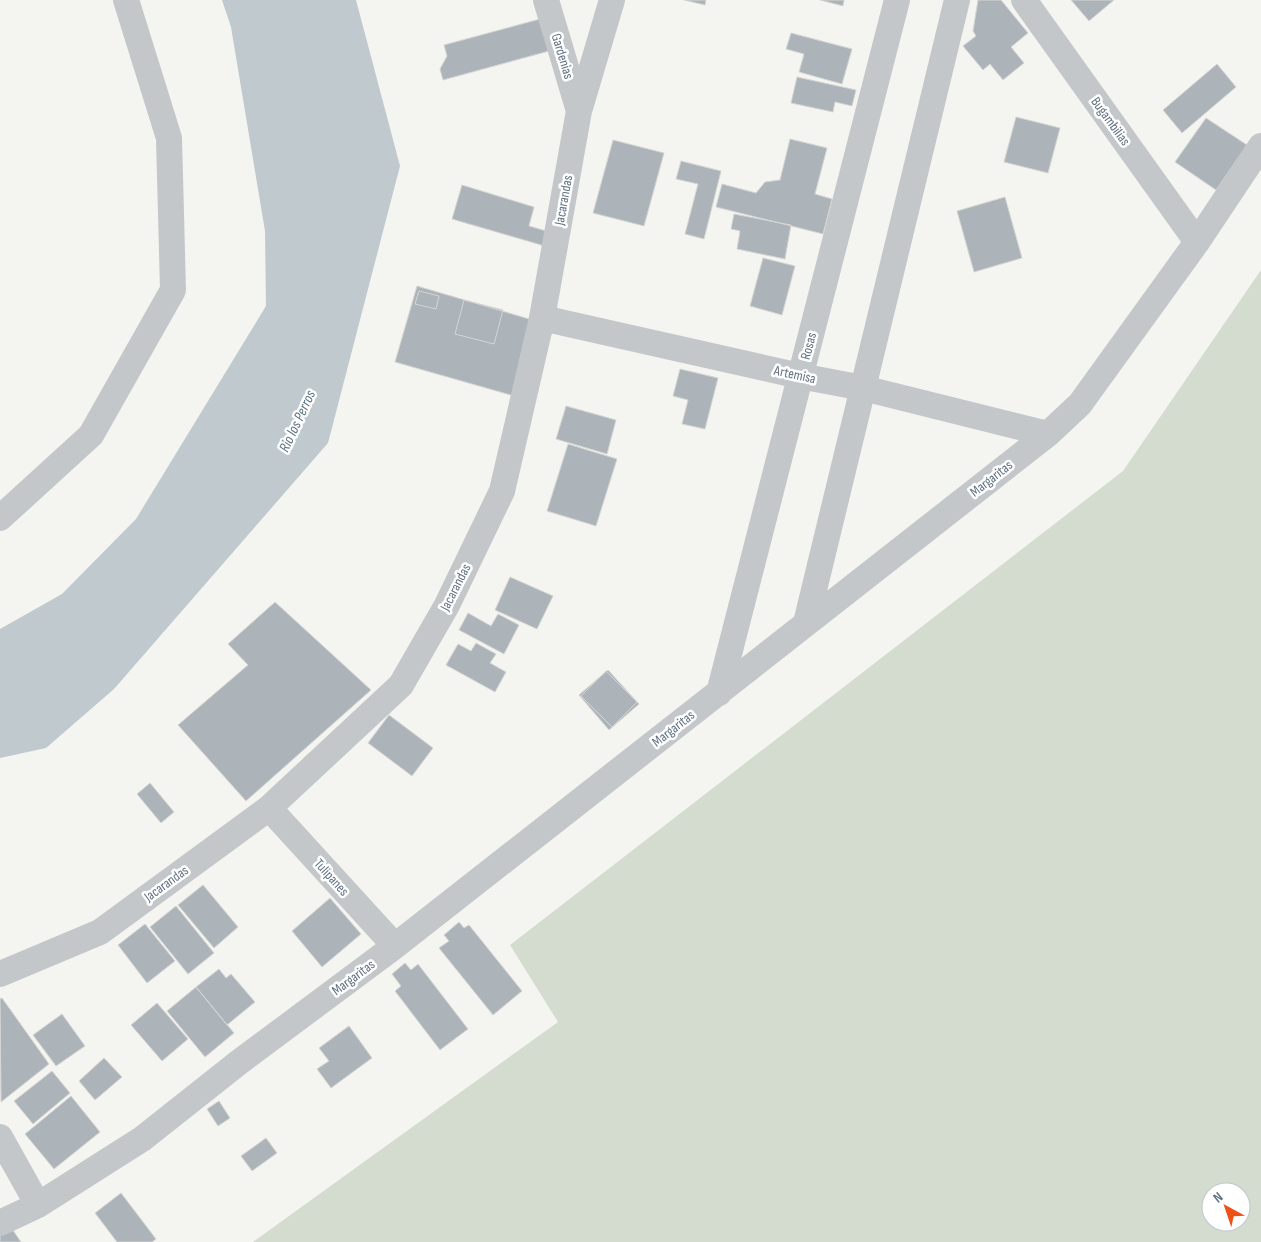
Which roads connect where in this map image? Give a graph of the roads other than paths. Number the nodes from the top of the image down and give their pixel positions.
1 (126, 0) edge
2 (546, 0) edge
3 (612, 0) edge
4 (898, 0) edge
5 (957, 0) edge
6 (1024, 0) edge
7 (580, 111) junction
8 (1261, 146) edge
9 (1197, 242) junction
10 (542, 318) junction
11 (800, 376) junction
12 (863, 388) junction
13 (1048, 434) junction
14 (0, 518) edge
15 (806, 623) junction
16 (719, 692) junction
17 (269, 808) junction
18 (395, 946) junction
19 (0, 974) edge
20 (0, 1137) edge
21 (38, 1205) junction
22 (0, 1223) edge

1 - 14 street
2 - 7 street, Gardenias
3 - 7 street, Jacarandas
4 - 11 street, Rosas
5 - 12 street
6 - 9 street, Bugambilias
7 - 10 street, Jacarandas
8 - 9 street, Margaritas
9 - 13 street, Margaritas
10 - 11 street, Artemisa
10 - 17 street, Jacarandas
11 - 12 street, Artemisa
11 - 16 street, Rosas
12 - 13 street, Artemisa
12 - 15 street
13 - 15 street, Margaritas
15 - 16 street, Margaritas
16 - 18 street, Margaritas
17 - 18 street, Tulipanes
17 - 19 street, Jacarandas
18 - 21 street, Margaritas
20 - 21 street
21 - 22 street, Margaritas

